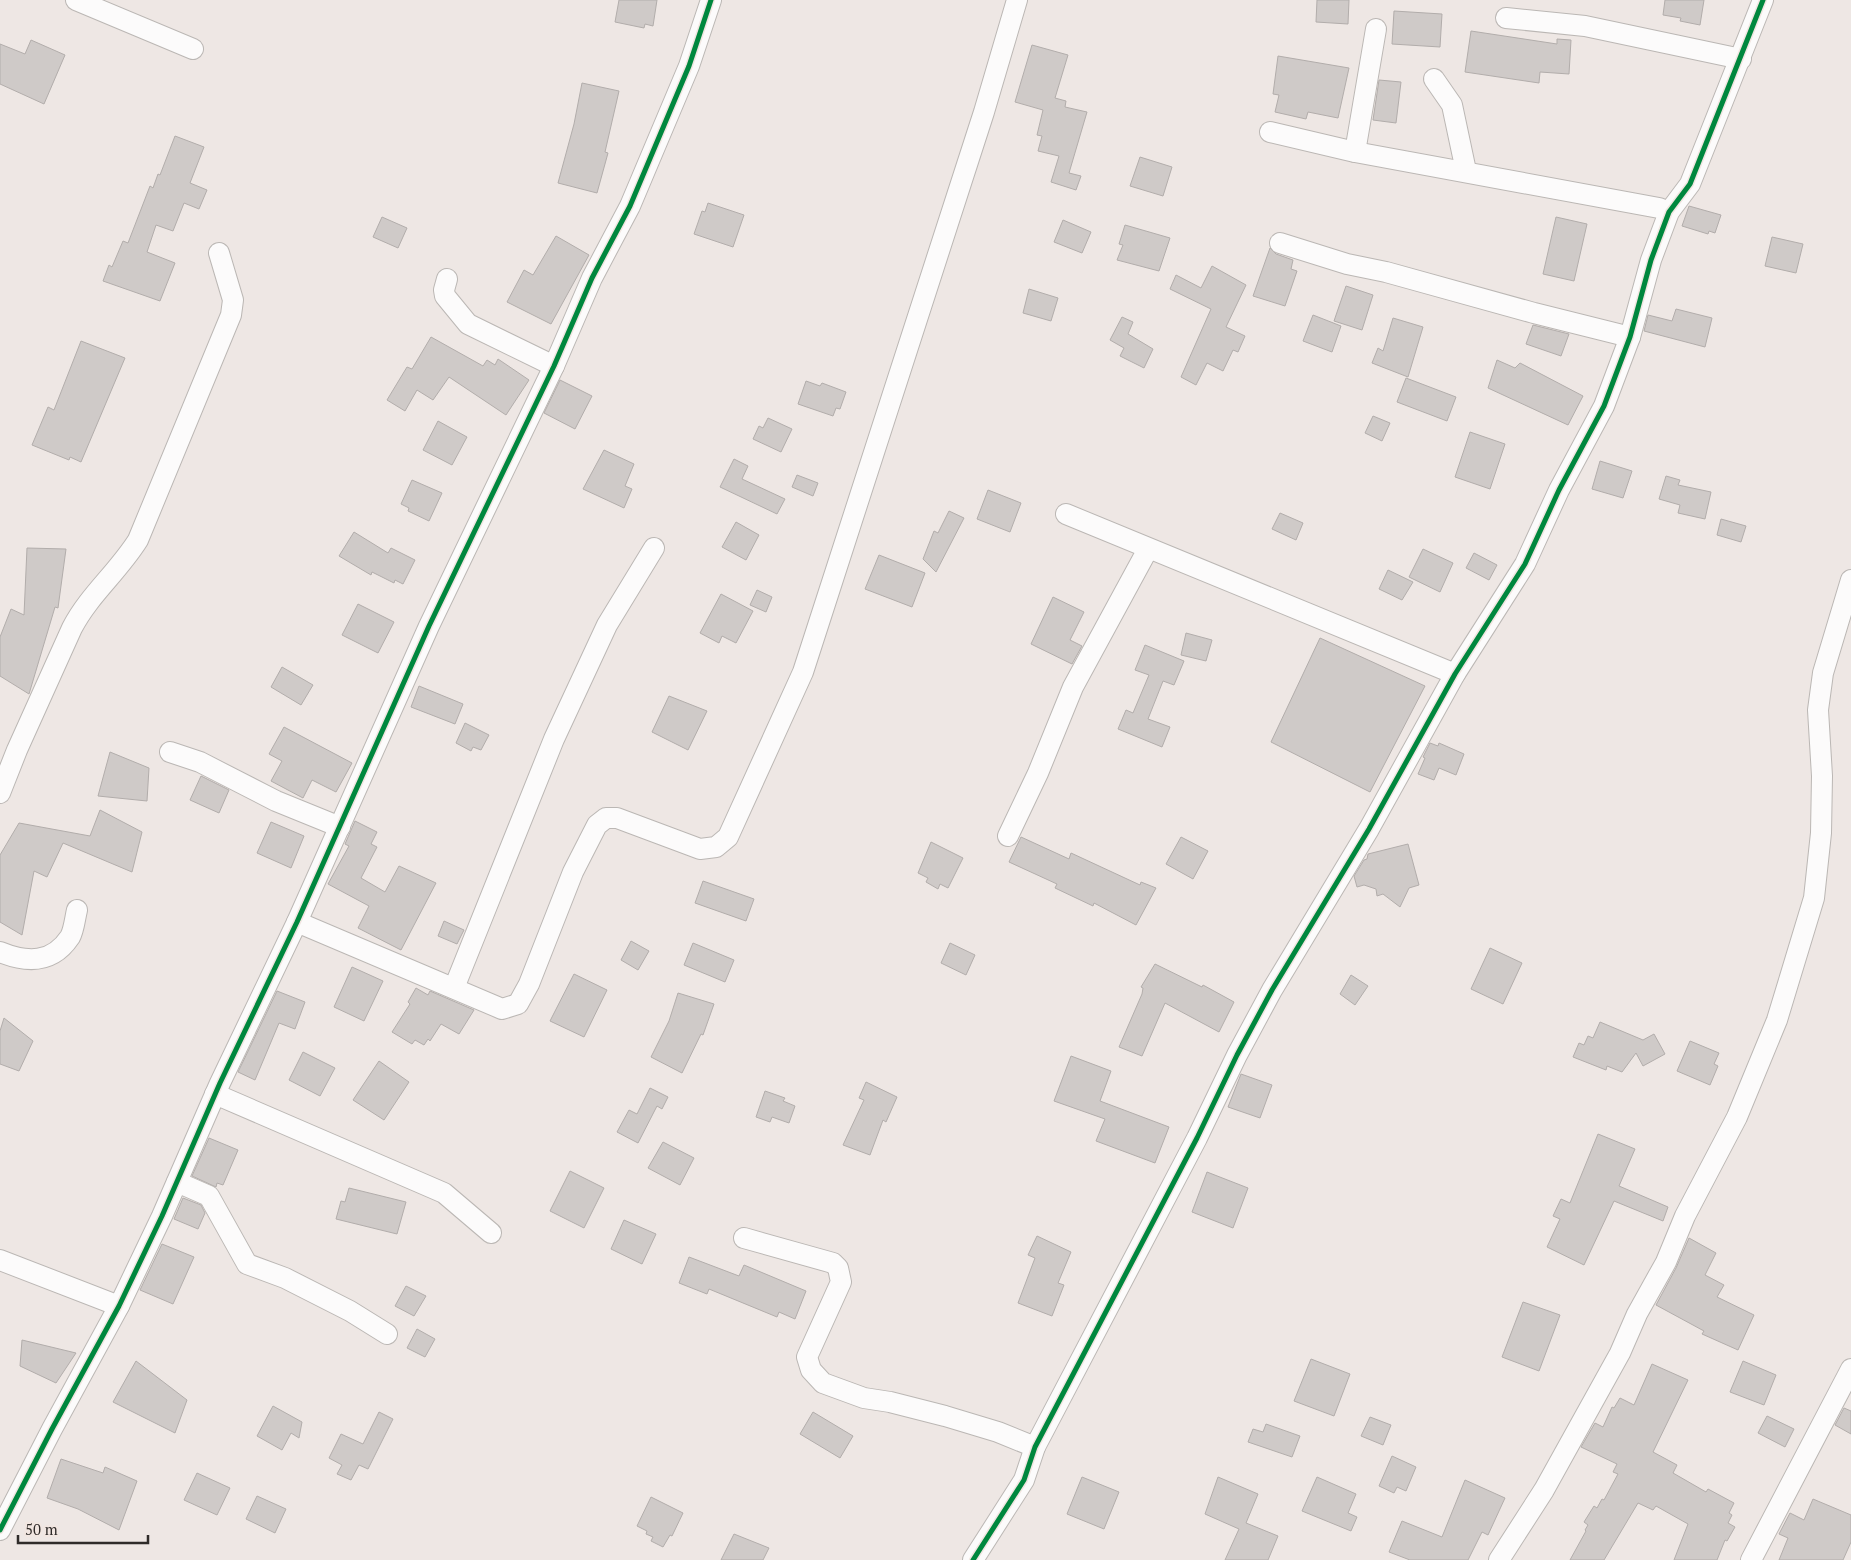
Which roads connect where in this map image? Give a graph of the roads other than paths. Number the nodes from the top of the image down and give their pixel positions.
1 (76, 0) edge
2 (711, 0) edge
3 (1017, 0) edge
4 (1763, 0) edge
5 (1506, 18) dead end
6 (1376, 29) dead end
7 (193, 49) dead end
8 (1741, 58) junction
9 (1434, 79) dead end
10 (1270, 132) dead end
11 (1356, 152) junction
12 (1466, 171) junction
13 (1669, 212) junction
14 (1280, 243) dead end
15 (219, 253) dead end
16 (447, 279) dead end
17 (1630, 337) junction
18 (554, 366) junction
19 (1066, 514) dead end
20 (654, 548) dead end
21 (1148, 549) junction
22 (1851, 580) edge
23 (1455, 674) junction
24 (170, 752) dead end
25 (0, 794) edge
26 (340, 827) junction
27 (1008, 836) dead end
28 (76, 910) dead end
29 (297, 922) junction
30 (0, 952) edge
31 (454, 988) junction
32 (215, 1094) junction
33 (177, 1182) junction
34 (491, 1233) dead end
35 (744, 1238) dead end
36 (0, 1260) edge
37 (119, 1306) junction
38 (387, 1334) dead end
39 (1851, 1369) edge
40 (1035, 1447) junction
41 (0, 1530) edge
42 (973, 1560) edge
43 (1499, 1560) edge
44 (1751, 1560) edge

1 - 7 street
2 - 18 street
3 - 31 street
4 - 8 street
5 - 8 street
6 - 11 street
8 - 13 street
9 - 12 street
10 - 11 street
11 - 12 street
12 - 13 street
13 - 17 street
14 - 17 street
15 - 25 street
16 - 18 street
17 - 23 street
18 - 26 street
19 - 21 street
20 - 31 street
21 - 23 street
21 - 27 street
22 - 43 street
23 - 40 street
24 - 26 street
26 - 29 street
28 - 30 street
29 - 31 street
29 - 32 street
32 - 33 street
32 - 34 street
33 - 37 street
33 - 38 street
35 - 40 street
36 - 37 street
37 - 41 street
39 - 44 street
40 - 42 street

